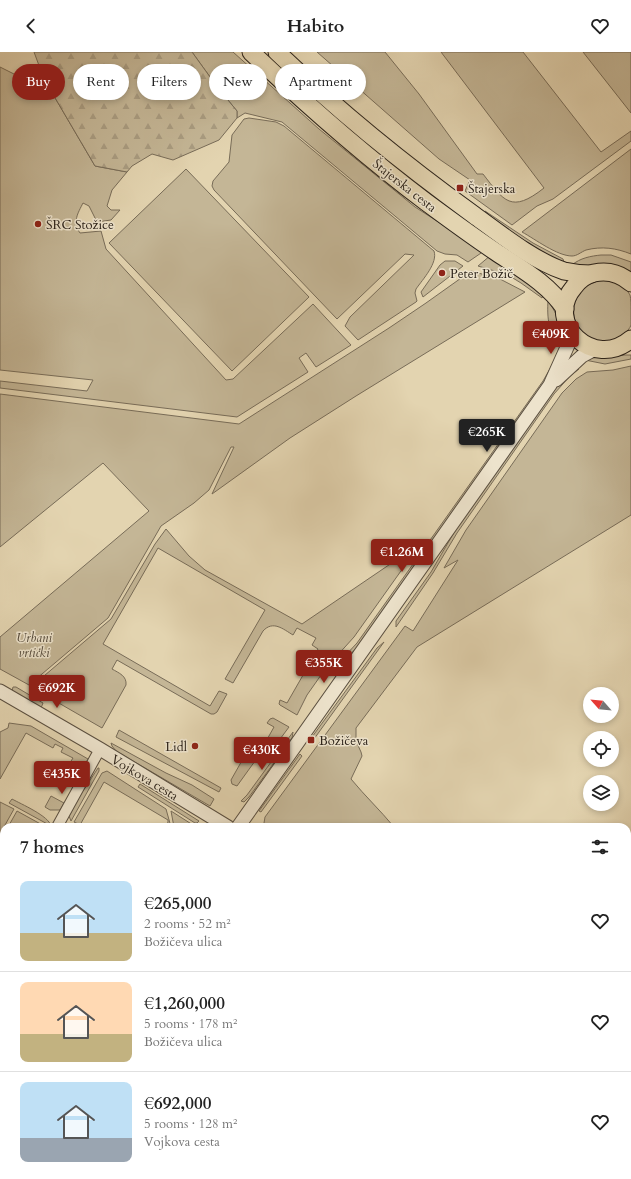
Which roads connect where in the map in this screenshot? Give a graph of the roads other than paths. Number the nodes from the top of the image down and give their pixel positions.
1 (242, 52) edge
2 (251, 52) edge
3 (277, 52) edge
4 (268, 68) junction
5 (591, 274) junction
6 (631, 283) edge
7 (565, 309) junction
8 (569, 328) junction
9 (627, 344) edge
10 (595, 348) junction
11 (550, 385) junction
12 (0, 691) edge
13 (100, 749) junction
14 (59, 823) edge
15 (221, 823) edge
16 (241, 823) edge

1 - 4 street
2 - 4 main road, Štajerska cesta
3 - 5 main road, Štajerska cesta
4 - 7 main road, Štajerska cesta
5 - 6 main road, Štajerska cesta
5 - 7 main road
7 - 8 main road, Štajerska cesta
8 - 10 main road
8 - 11 street
9 - 10 main road
10 - 11 street
11 - 16 street
12 - 13 street, Vojkova cesta
13 - 14 street
13 - 15 street, Vojkova cesta

